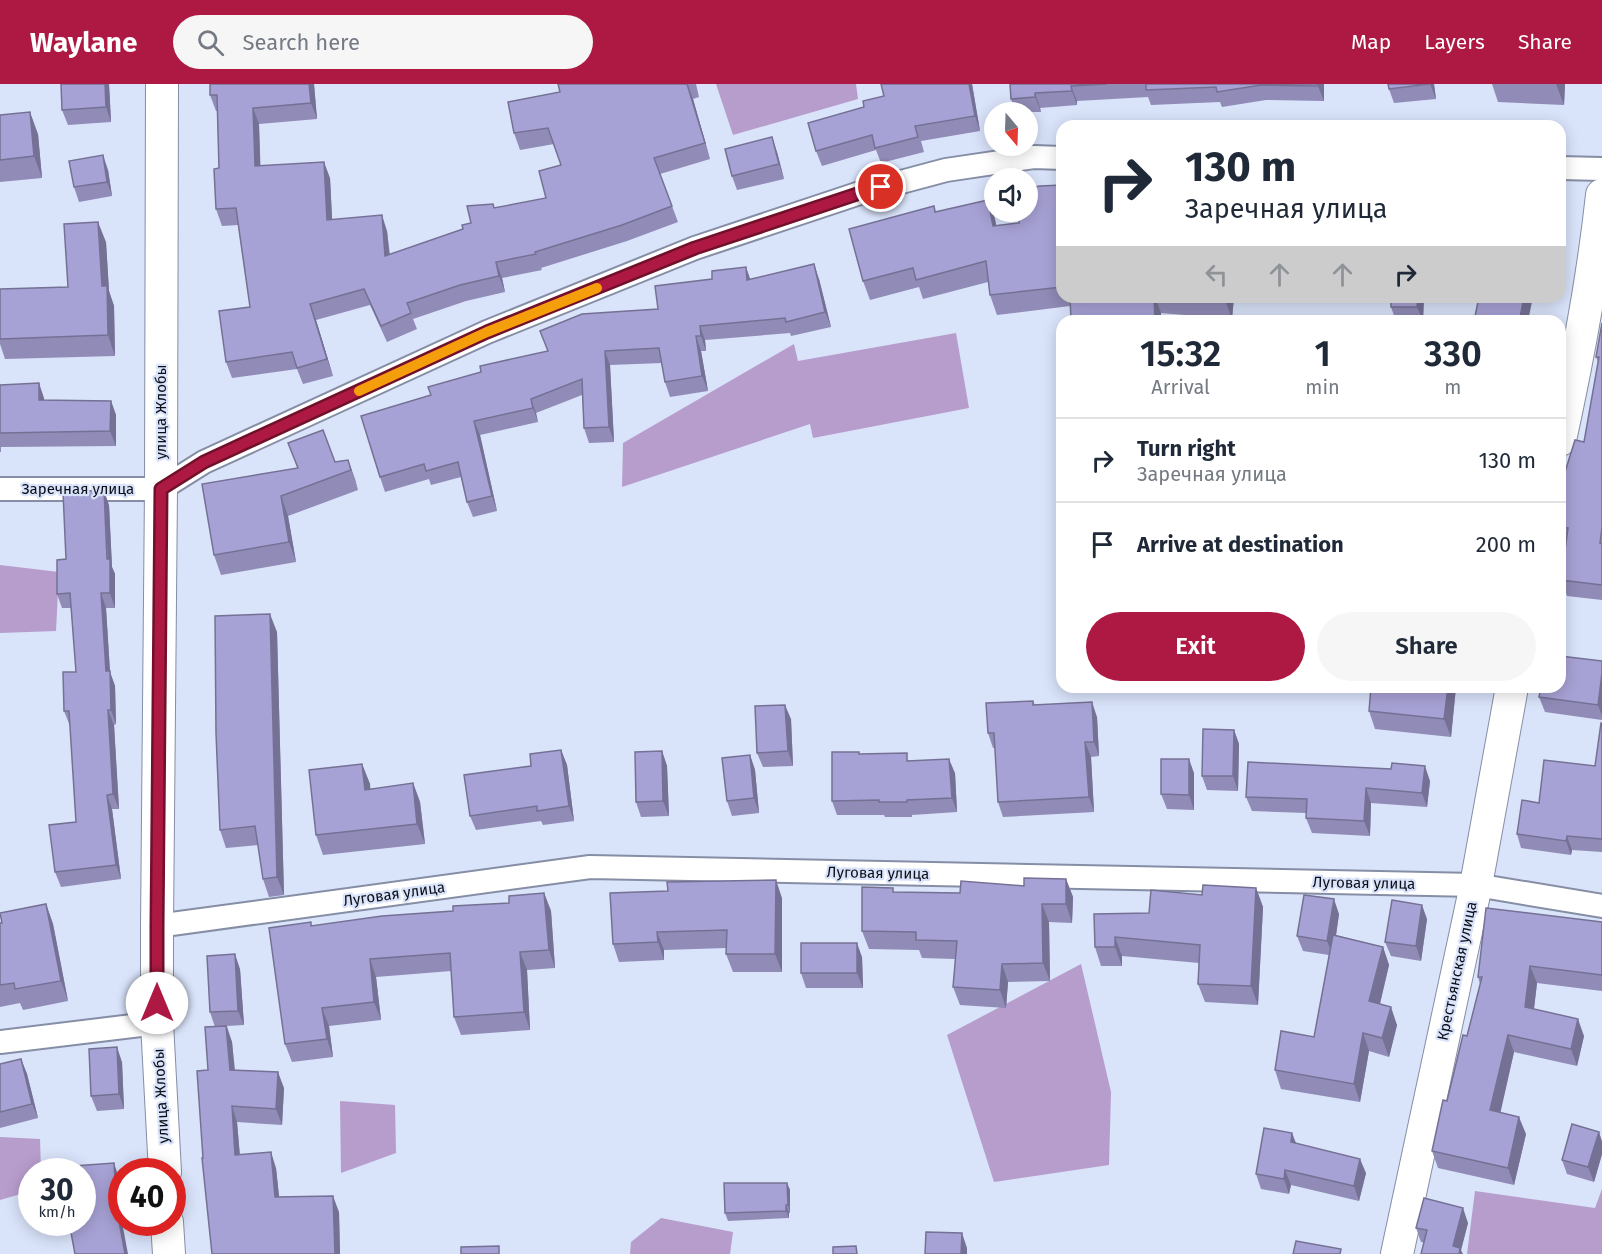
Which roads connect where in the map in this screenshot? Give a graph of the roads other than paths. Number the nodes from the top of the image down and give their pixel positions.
1 (162, 84) edge
2 (1056, 158) edge
3 (1566, 168) edge
4 (1602, 169) edge
5 (1602, 195) edge
6 (1566, 412) edge
7 (0, 489) edge
8 (161, 489) junction
9 (1511, 693) edge
10 (1476, 885) junction
11 (1602, 906) edge
12 (157, 926) junction
13 (157, 1023) junction
14 (0, 1042) edge
15 (164, 1158) edge
16 (168, 1236) edge
17 (169, 1254) edge
18 (1397, 1254) edge

1 - 8 street, улица Жлобы
2 - 8 street
3 - 4 street
5 - 6 street
7 - 8 street, Заречная улица
8 - 12 street, улица Жлобы
9 - 10 street, Крестьянская улица
10 - 11 street, Луговая улица
10 - 12 street, Луговая улица
10 - 18 street, Крестьянская улица
12 - 13 street, улица Жлобы
13 - 14 street
13 - 15 street, улица Жлобы
16 - 17 street

